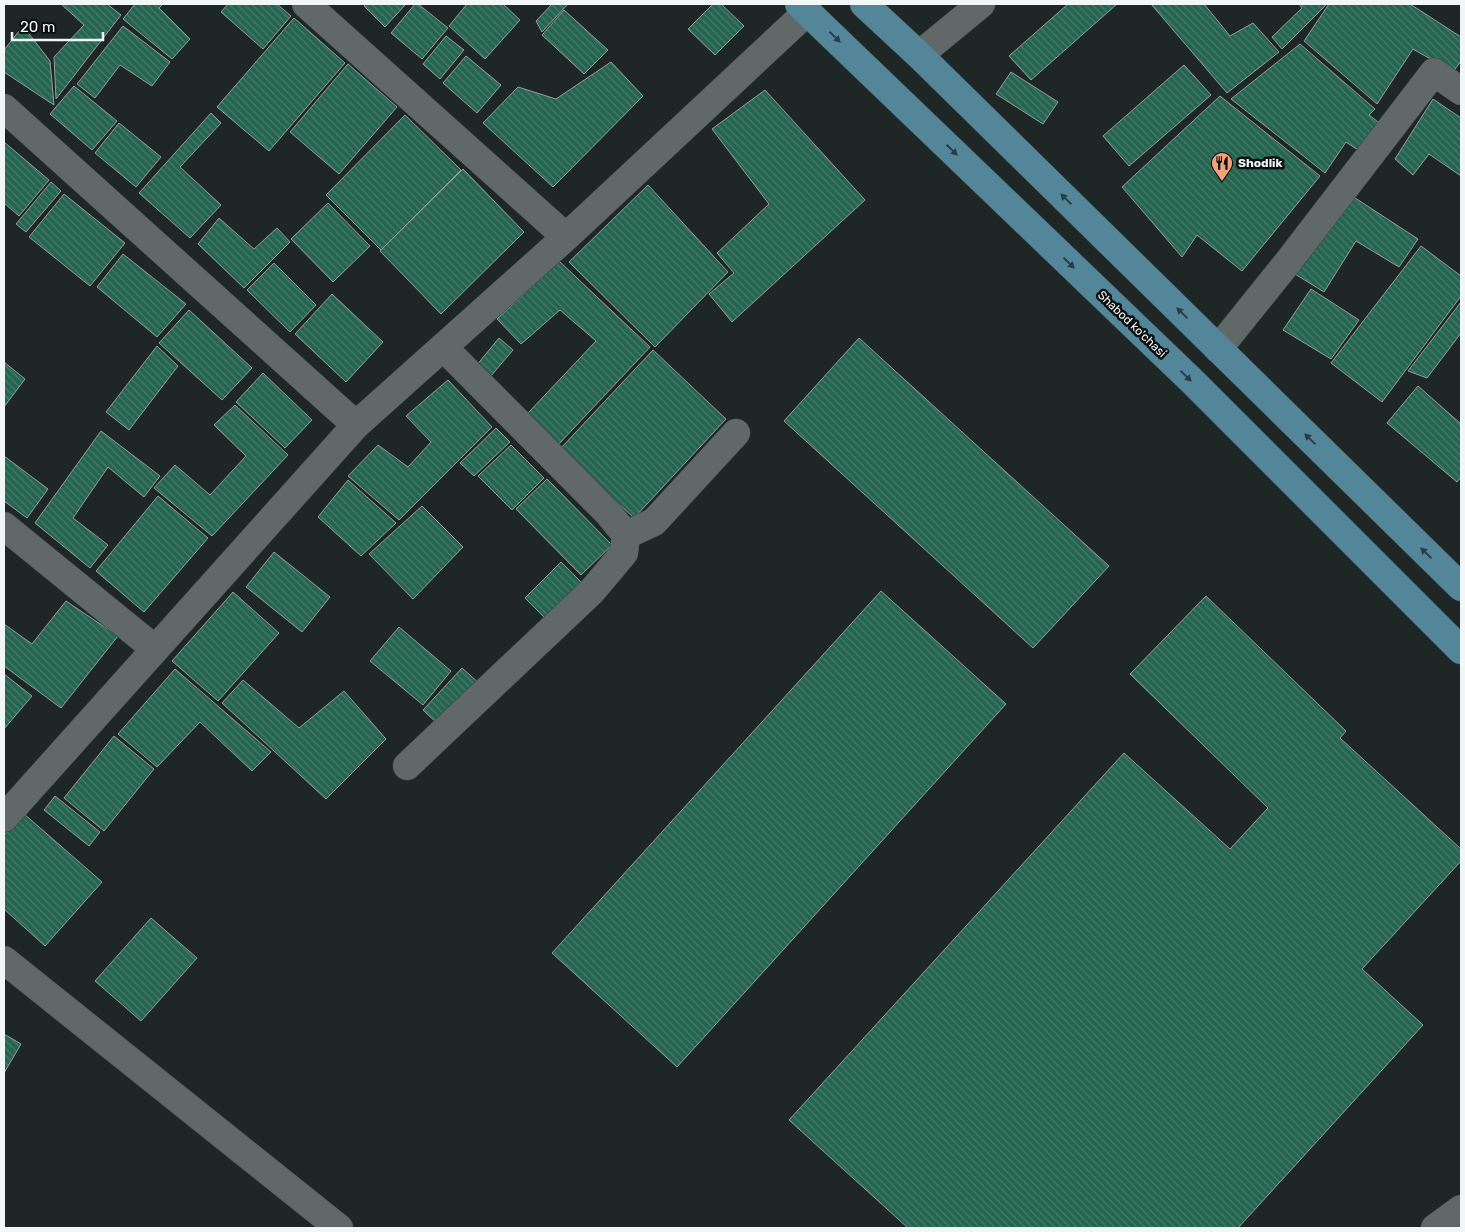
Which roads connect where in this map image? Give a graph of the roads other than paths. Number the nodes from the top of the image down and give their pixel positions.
1 (306, 4) edge
2 (864, 4) edge
3 (981, 4) edge
4 (804, 7) edge
5 (919, 55) junction
6 (1461, 91) edge
7 (4, 108) edge
8 (566, 237) junction
9 (443, 348) junction
10 (1218, 349) junction
11 (356, 425) junction
12 (736, 433) dead end
13 (4, 526) edge
14 (626, 535) junction
15 (1461, 587) edge
16 (156, 649) junction
17 (1461, 650) edge
18 (407, 766) dead end
19 (4, 818) edge
20 (4, 960) edge
21 (1461, 1209) edge
22 (340, 1228) edge
23 (1435, 1228) edge

1 - 8 street
2 - 5 main road
3 - 5 street
4 - 8 street
4 -> 17 main road, Shabod ko'chasi
10 -> 5 main road
6 - 10 street
7 - 11 street
8 - 9 street
9 - 11 street
9 - 14 street
15 -> 10 main road
11 - 16 street
12 - 14 street
13 - 16 street
14 - 18 street
16 - 19 street
20 - 22 street
21 - 23 street

